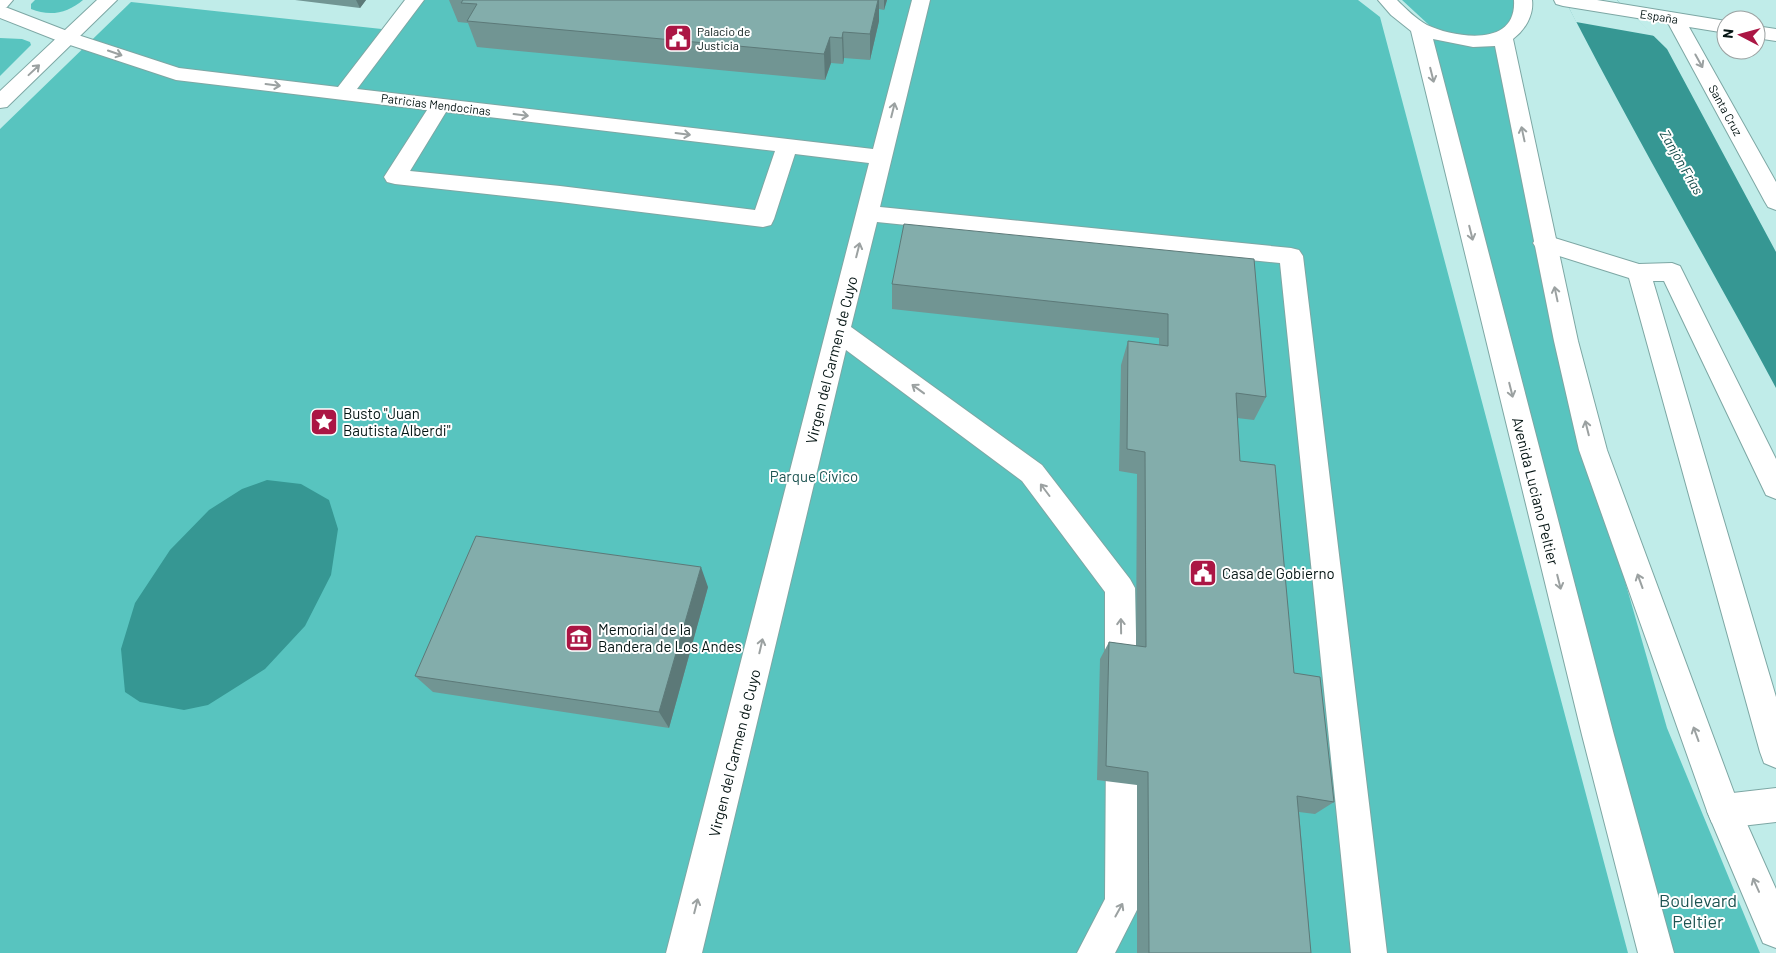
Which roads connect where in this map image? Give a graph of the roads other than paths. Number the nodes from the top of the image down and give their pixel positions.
1 (4, 0) edge
2 (108, 0) edge
3 (415, 0) edge
4 (921, 0) edge
5 (1387, 0) edge
6 (1523, 0) edge
7 (1564, 0) edge
8 (0, 3) edge
9 (1635, 8) edge
10 (0, 12) edge
11 (1675, 18) junction
12 (1716, 25) edge
13 (1420, 28) junction
14 (68, 38) junction
15 (1503, 38) junction
16 (343, 94) junction
17 (0, 102) edge
18 (440, 105) junction
19 (787, 146) junction
20 (881, 157) junction
21 (1776, 202) edge
22 (867, 214) junction
23 (1545, 243) junction
24 (1638, 273) junction
25 (838, 331) junction
26 (1776, 487) edge
27 (1776, 752) edge
28 (1776, 805) edge
29 (1724, 811) junction
30 (1776, 930) edge
31 (684, 953) edge
32 (1095, 953) edge
33 (1369, 953) edge
34 (1656, 953) edge

1 - 8 street
2 - 14 street
3 - 16 street
20 -> 4 street, Virgen del Carmen de Cuyo
5 - 13 street
6 - 15 street
7 - 9 street, España
9 - 11 street, España
10 - 14 street, Patricias Mendocinas
11 - 12 street, España
11 -> 21 street, Santa Cruz
13 - 15 street
13 -> 34 street, Avenida Luciano Peltier
14 -> 16 street, Patricias Mendocinas
17 -> 14 street
23 -> 15 street
16 - 18 street, Patricias Mendocinas
18 -> 19 street, Patricias Mendocinas
18 - 19 street
19 - 20 street, Patricias Mendocinas
20 - 22 street, Virgen del Carmen de Cuyo
25 -> 22 street, Virgen del Carmen de Cuyo
22 - 33 street
23 - 24 street
29 -> 23 street
24 - 26 street
24 - 27 street
31 -> 25 street, Virgen del Carmen de Cuyo
32 -> 25 street
28 - 29 street
30 -> 29 street

